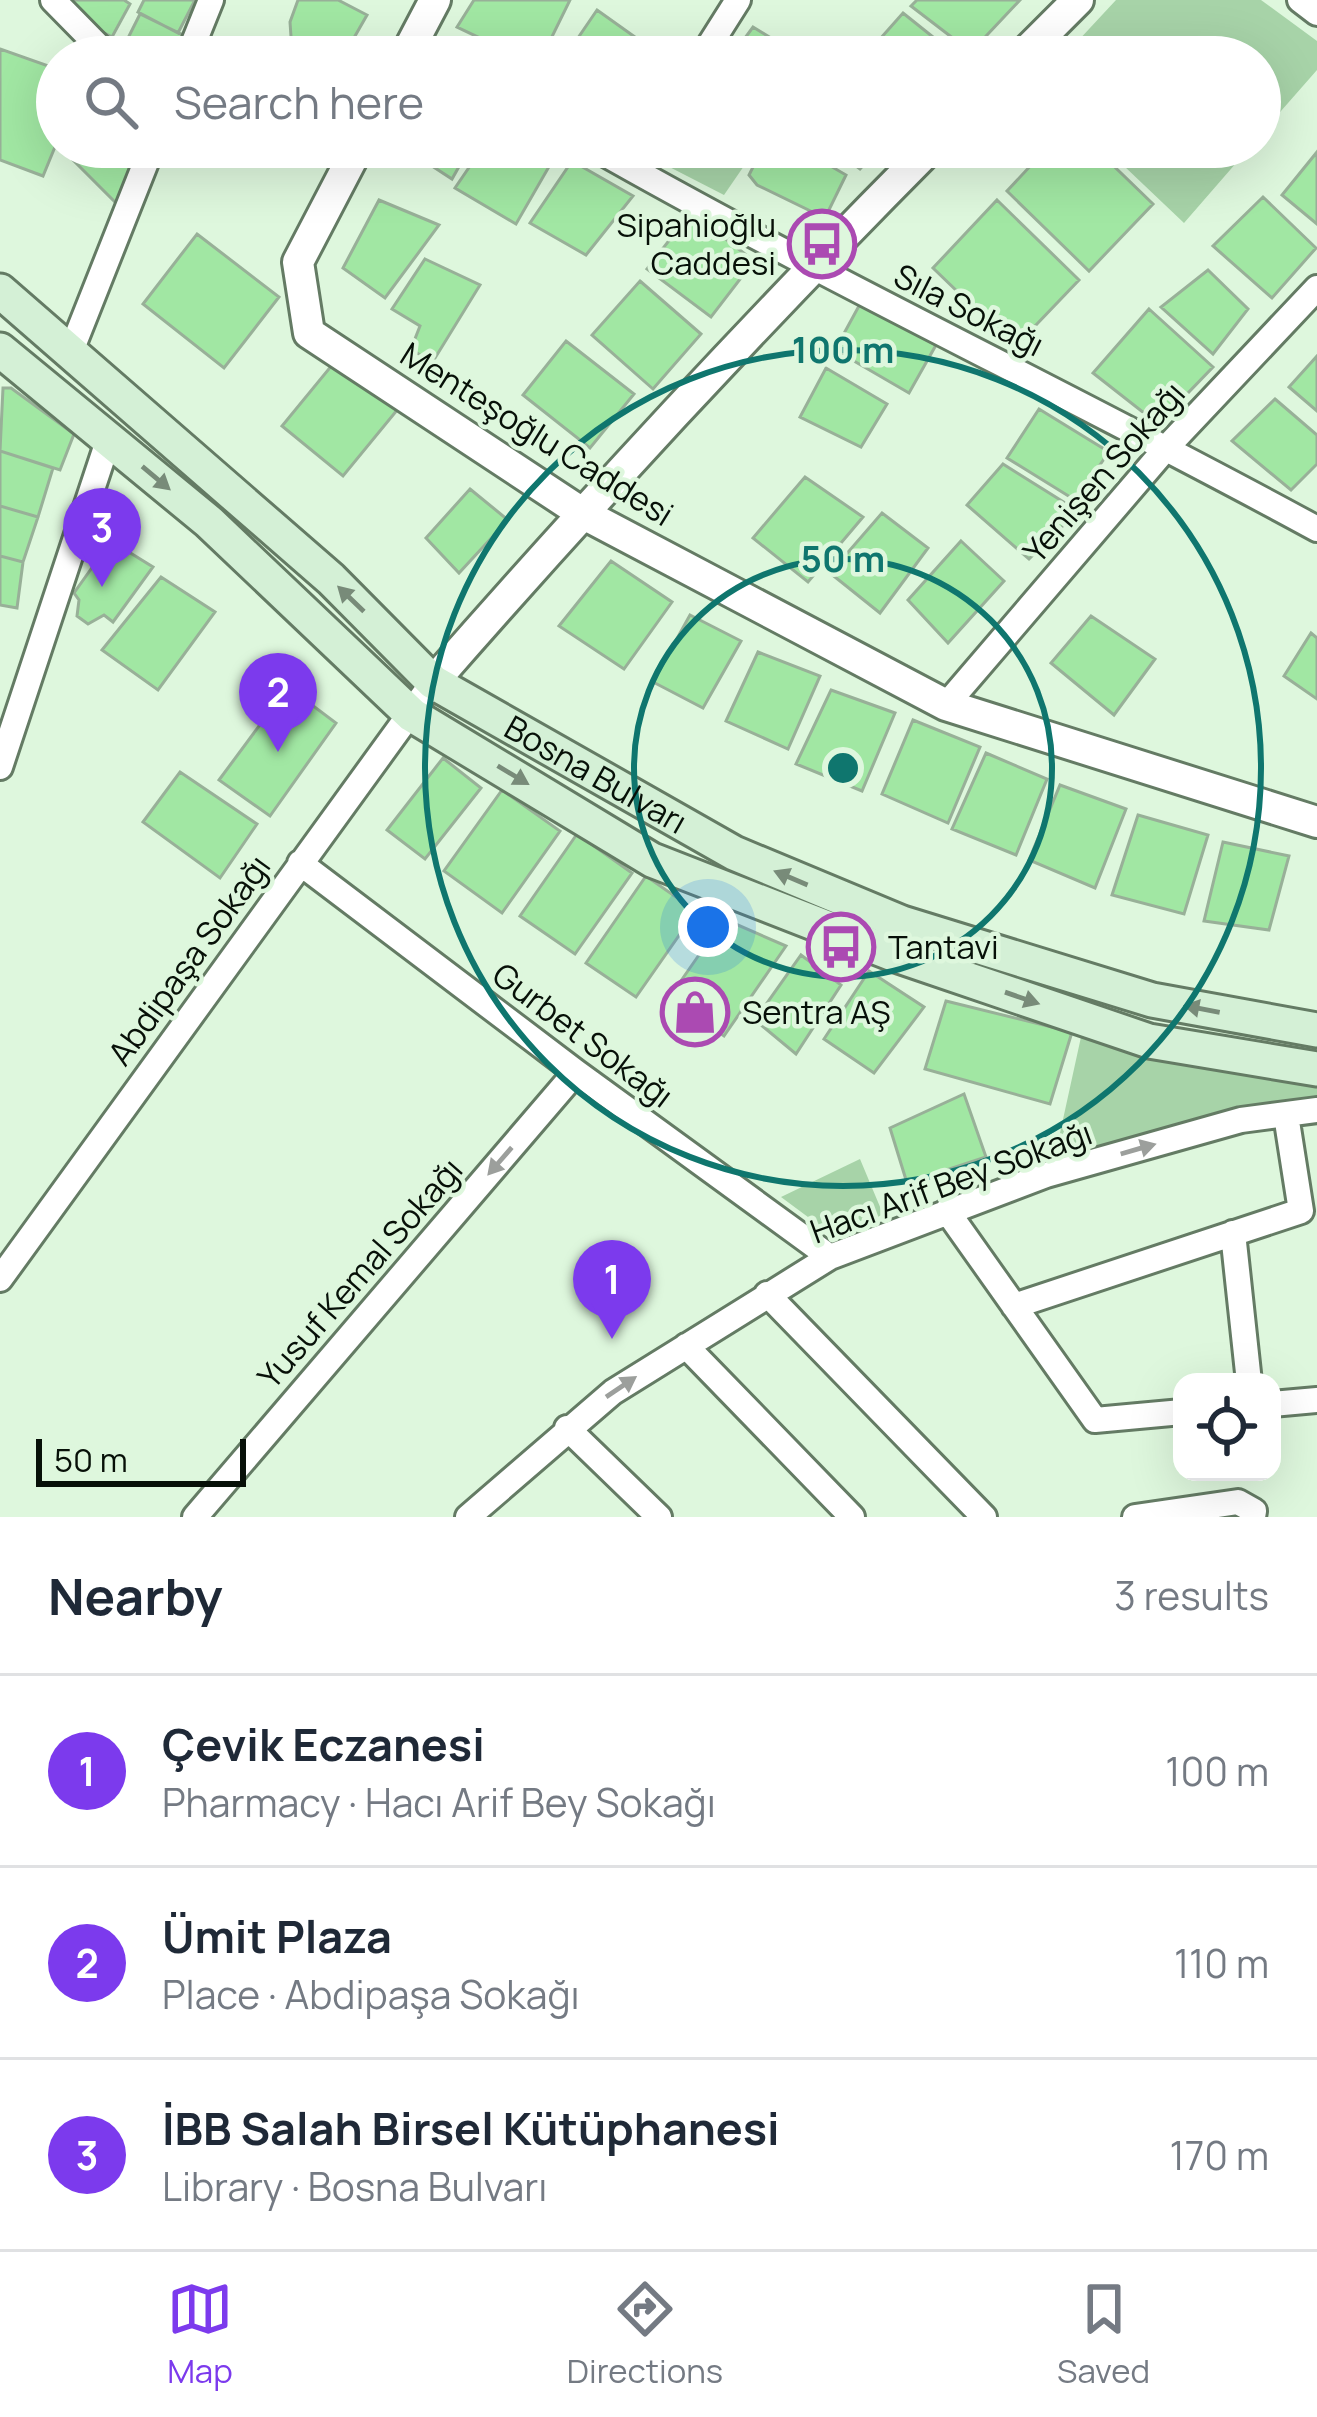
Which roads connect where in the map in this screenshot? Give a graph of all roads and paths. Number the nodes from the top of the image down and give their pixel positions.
1 (53, 0) edge
2 (212, 0) edge
3 (434, 0) edge
4 (738, 0) edge
5 (1078, 0) edge
6 (1300, 0) edge
7 (1317, 13) edge
8 (88, 36) edge
9 (197, 36) edge
10 (422, 36) edge
11 (715, 36) edge
12 (1042, 36) edge
13 (144, 168) edge
14 (347, 168) edge
15 (654, 168) edge
16 (910, 168) edge
17 (811, 268) junction
18 (1317, 288) edge
19 (0, 291) edge
20 (0, 350) edge
21 (71, 351) junction
22 (109, 438) junction
23 (1167, 447) junction
24 (582, 513) junction
25 (1317, 529) edge
26 (434, 682) junction
27 (946, 705) junction
28 (412, 715) junction
29 (0, 767) edge
30 (1316, 820) edge
31 (300, 862) junction
32 (1317, 1030) edge
33 (1317, 1069) edge
34 (576, 1072) junction
35 (1317, 1110) edge
36 (1286, 1115) junction
37 (947, 1211) junction
38 (1309, 1212) edge
39 (1233, 1233) junction
40 (830, 1257) junction
41 (0, 1279) edge
42 (767, 1294) junction
43 (1014, 1306) junction
44 (686, 1346) junction
45 (1248, 1373) edge
46 (1317, 1400) edge
47 (1281, 1403) edge
48 (1173, 1413) edge
49 (567, 1428) junction
50 (195, 1517) edge
51 (468, 1517) edge
52 (658, 1517) edge
53 (852, 1517) edge
54 (984, 1517) edge
55 (1135, 1517) edge
56 (1253, 1517) edge

1 - 8 street
2 - 9 street
3 - 10 street
4 - 11 street
5 - 12 street
6 - 7 street
13 - 21 street
14 - 24 street, Menteşoğlu Caddesi
15 - 17 street, Sıla Sokağı
16 - 17 street
17 - 23 street, Sıla Sokağı
17 - 24 street
18 - 23 street, Yenişen Sokağı
19 - 21 main road, Bosna Bulvarı
20 - 22 main road, Bosna Bulvarı
26 -> 21 main road, Bosna Bulvarı
22 -> 28 main road, Bosna Bulvarı
22 - 29 street
23 - 25 street, Sıla Sokağı
23 - 27 street, Yenişen Sokağı
24 - 26 street
24 - 27 street, Menteşoğlu Caddesi
26 - 28 street, Abdipaşa Sokağı
32 -> 26 main road, Bosna Bulvarı
27 - 30 street, Menteşoğlu Caddesi
28 - 31 street, Abdipaşa Sokağı
28 -> 33 main road, Bosna Bulvarı
31 - 34 street, Gurbet Sokağı
31 - 41 street, Abdipaşa Sokağı
34 - 40 street, Gurbet Sokağı
34 -> 50 street, Yusuf Kemal Sokağı
35 - 36 street, Hacı Arif Bey Sokağı
37 -> 36 street, Hacı Arif Bey Sokağı
36 - 38 street
37 - 40 street, Hacı Arif Bey Sokağı
37 - 43 street
38 - 39 street
39 - 43 street
39 - 45 street
40 - 42 street, Hacı Arif Bey Sokağı
42 - 44 street, Hacı Arif Bey Sokağı
42 - 54 street
43 - 48 street
49 -> 44 street, Hacı Arif Bey Sokağı
44 - 53 street
46 - 47 street
49 - 51 street, Hacı Arif Bey Sokağı
49 - 52 street
55 - 56 street

